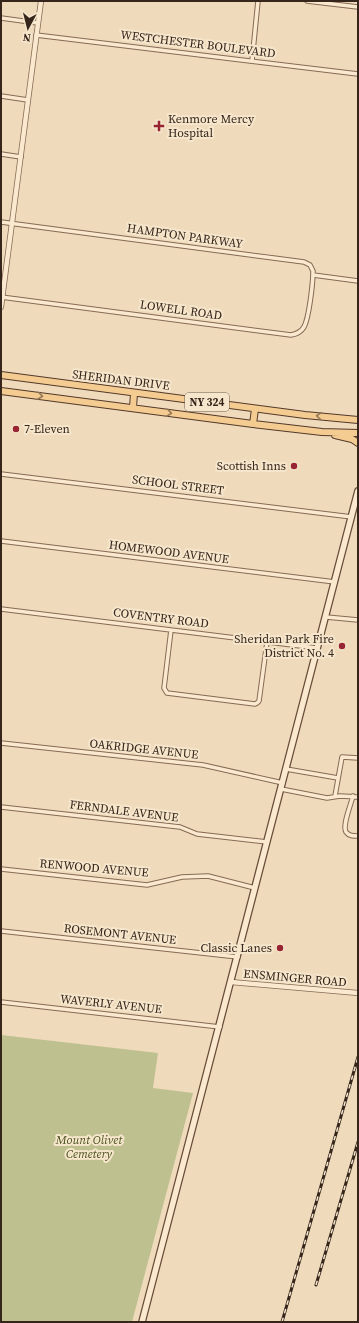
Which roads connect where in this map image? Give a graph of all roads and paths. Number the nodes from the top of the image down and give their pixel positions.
1 (40, 1) edge
2 (258, 1) edge
3 (307, 1) edge
4 (358, 7) edge
5 (1, 18) edge
6 (38, 23) junction
7 (36, 35) junction
8 (252, 61) junction
9 (358, 74) edge
10 (1, 96) edge
11 (28, 100) junction
12 (1, 154) edge
13 (21, 157) junction
14 (1, 222) edge
15 (12, 223) junction
16 (313, 275) junction
17 (358, 281) edge
18 (2, 297) edge
19 (1, 307) edge
20 (1, 375) edge
21 (1, 391) edge
22 (134, 393) junction
23 (132, 408) junction
24 (255, 409) junction
25 (358, 420) edge
26 (253, 424) junction
27 (322, 432) junction
28 (358, 433) edge
29 (358, 443) edge
30 (1, 474) edge
31 (358, 491) edge
32 (352, 516) junction
33 (1, 542) edge
34 (335, 582) junction
35 (1, 608) edge
36 (326, 617) junction
37 (358, 620) edge
38 (171, 630) junction
39 (267, 642) junction
40 (318, 648) junction
41 (1, 743) edge
42 (358, 758) edge
43 (286, 769) junction
44 (338, 778) junction
45 (283, 783) junction
46 (281, 789) junction
47 (335, 796) junction
48 (353, 796) junction
49 (358, 797) edge
50 (1, 807) edge
51 (358, 836) edge
52 (267, 842) junction
53 (1, 869) edge
54 (256, 888) junction
55 (1, 931) edge
56 (238, 957) junction
57 (231, 982) junction
58 (358, 993) edge
59 (1, 1002) edge
60 (220, 1027) junction
61 (142, 1322) edge

1 - 6 street
2 - 8 street
3 - 4 street
5 - 6 street
6 - 7 street
7 - 8 street, WESTCHESTER BOULEVARD
7 - 11 street
8 - 9 street, WESTCHESTER BOULEVARD
10 - 11 street
11 - 13 street
12 - 13 street
13 - 15 street
14 - 15 street, HAMPTON PARKWAY
15 - 16 street, HAMPTON PARKWAY
15 - 18 street
16 - 17 street
16 - 18 street, LOWELL ROAD
18 - 19 street
20 - 22 main road, SHERIDAN DRIVE / NY 324
21 -> 23 main road, NY 324
22 - 23 main road
22 - 24 main road, SHERIDAN DRIVE / NY 324
23 -> 26 main road, NY 324
25 -> 24 main road, SHERIDAN DRIVE / NY 324
24 - 26 main road
26 - 27 main road, NY 324
27 - 28 main road, NY 324
27 - 29 main road
30 - 32 street, SCHOOL STREET
31 - 32 main road
32 - 34 main road
33 - 34 street, HOMEWOOD AVENUE
34 - 36 main road
35 - 38 street, COVENTRY ROAD
36 - 37 street
36 - 40 main road
38 - 39 street, COVENTRY ROAD
38 - 39 street
39 - 40 street, COVENTRY ROAD
40 - 43 main road
41 - 45 street, OAKRIDGE AVENUE
42 - 44 street
43 - 44 street
43 - 45 main road
44 - 47 street
45 - 46 main road
46 - 47 street
46 - 52 main road
47 - 48 street
48 - 49 street
48 - 51 street
50 - 52 street, FERNDALE AVENUE
52 - 54 main road
53 - 54 street, RENWOOD AVENUE
54 - 56 main road
55 - 56 street, ROSEMONT AVENUE
56 - 57 main road
57 - 58 street, ENSMINGER ROAD
57 - 60 main road
59 - 60 street, WAVERLY AVENUE
60 - 61 main road

